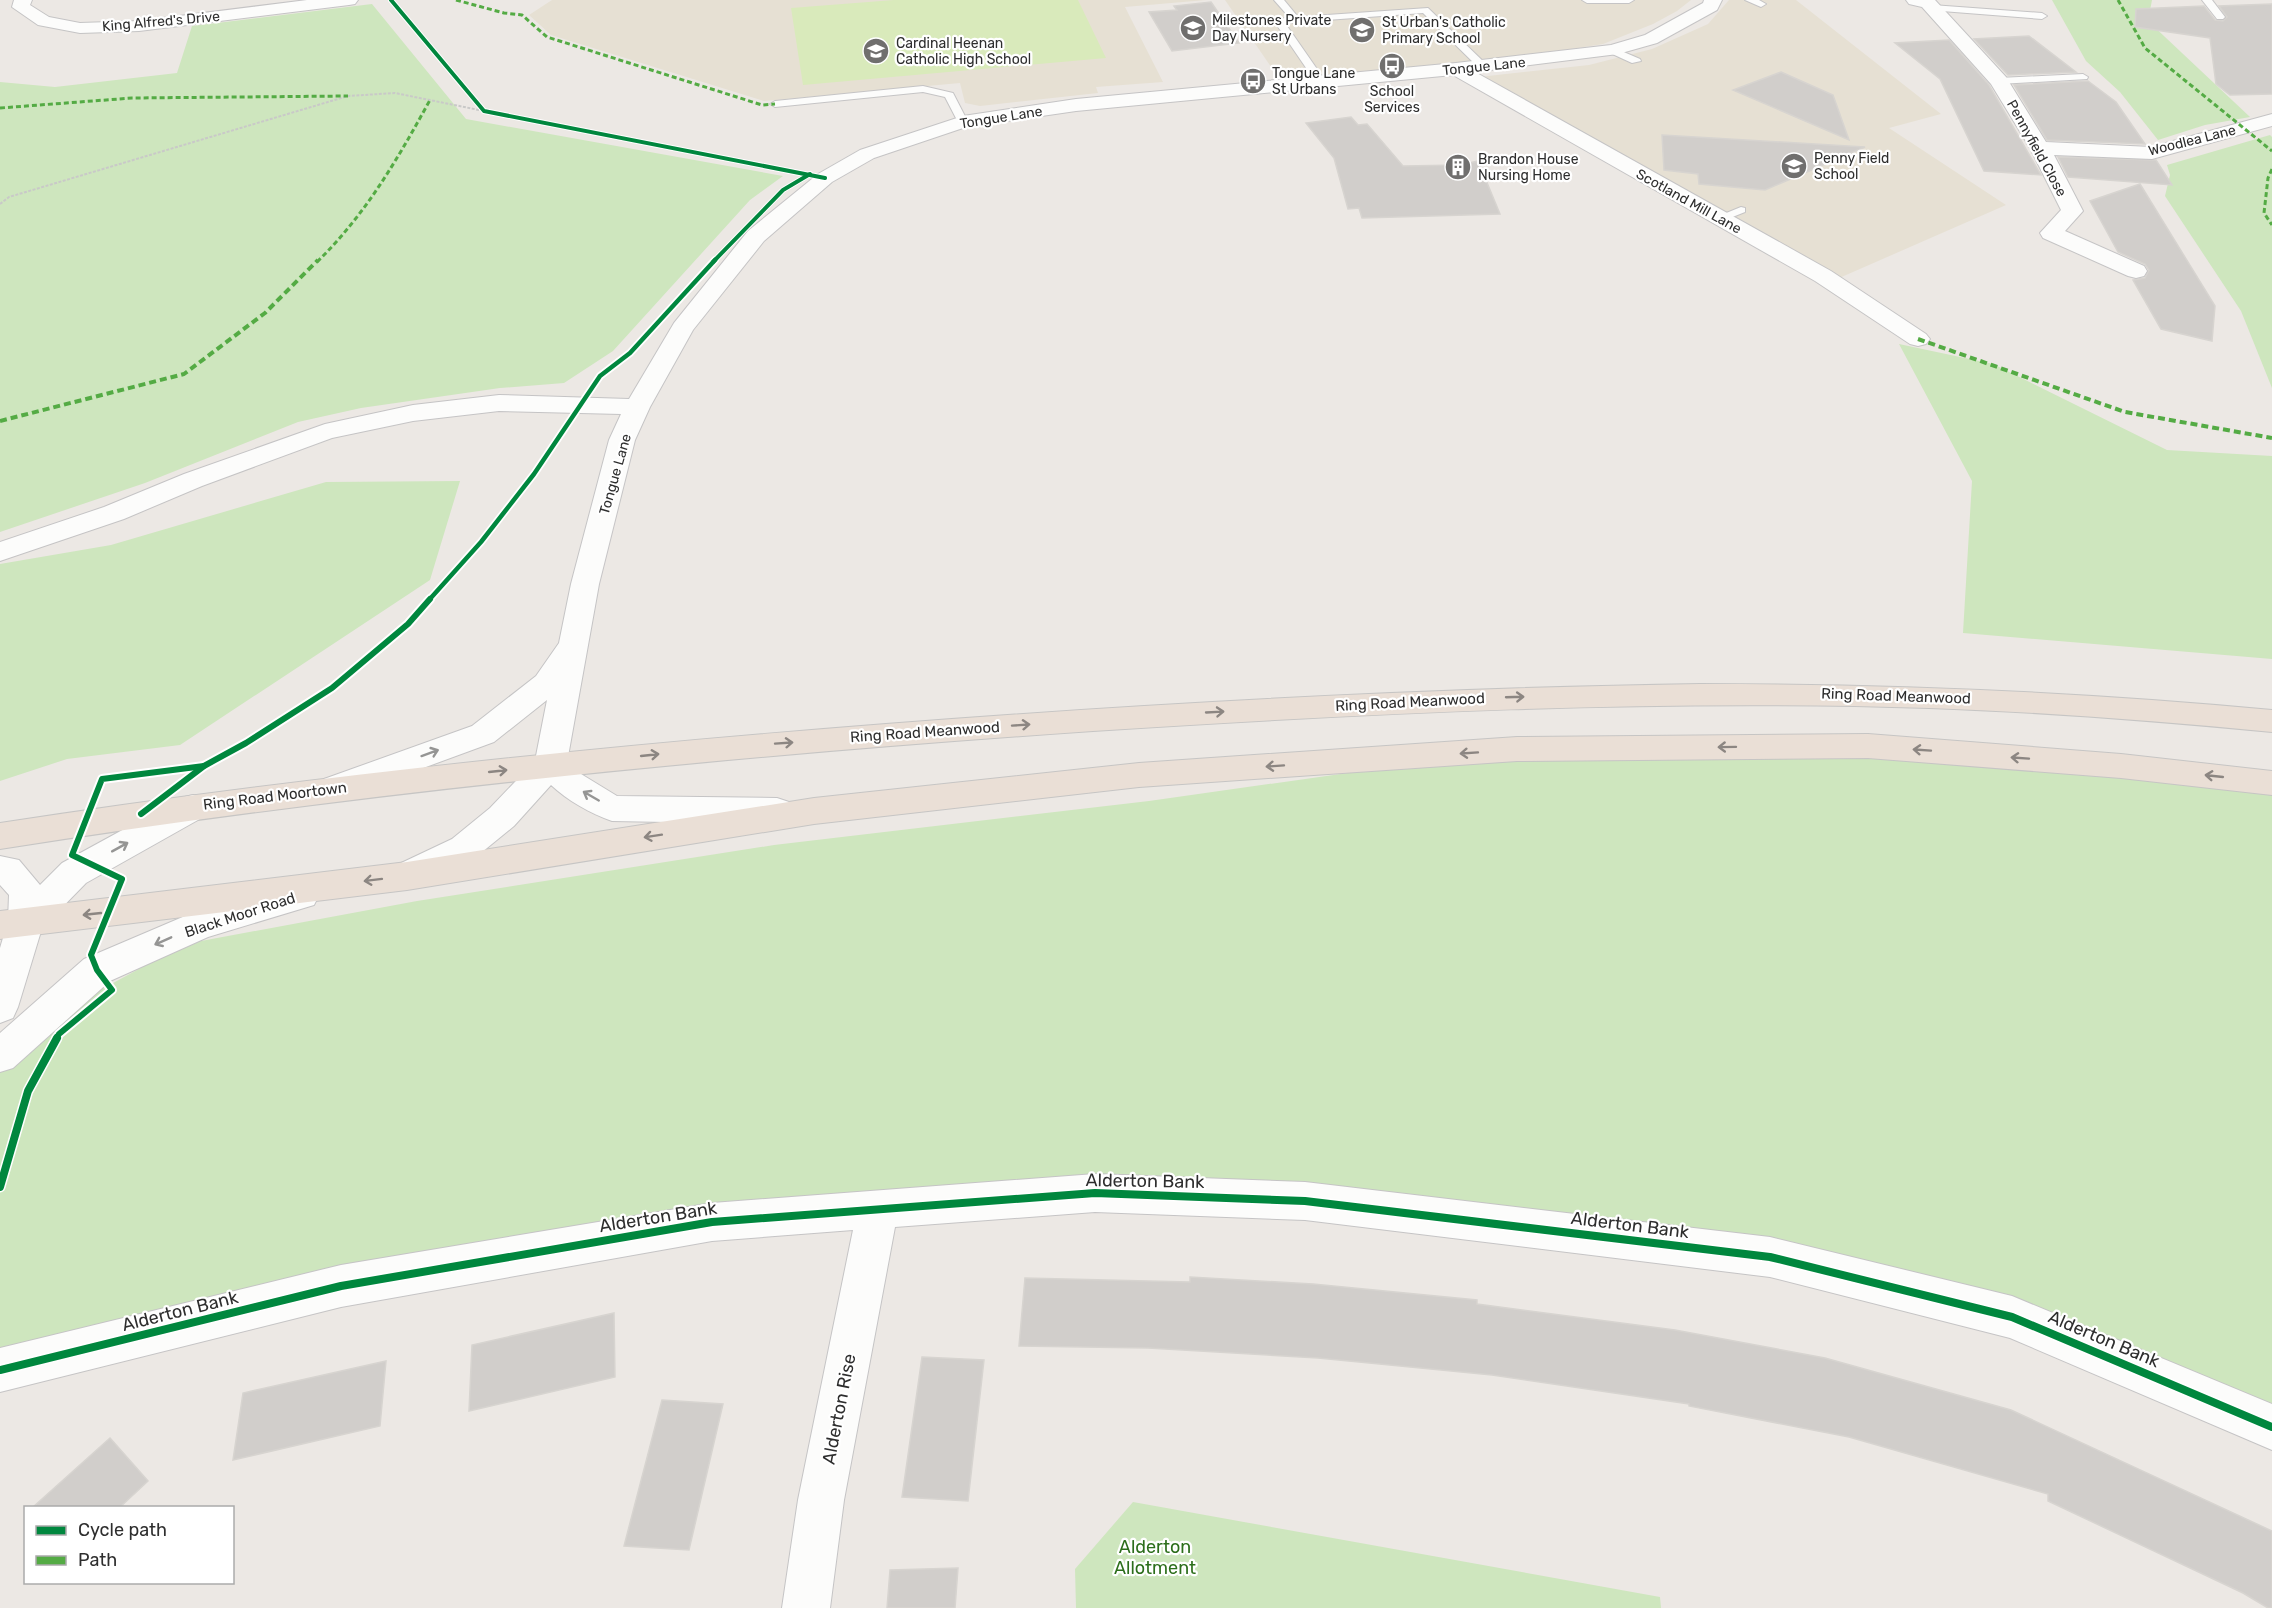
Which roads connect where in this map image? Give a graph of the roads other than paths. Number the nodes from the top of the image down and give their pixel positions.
1 (23, 0) edge
2 (349, 0) edge
3 (1279, 0) edge
4 (1587, 0) edge
5 (1629, 0) edge
6 (1713, 0) edge
7 (1750, 0) edge
8 (2207, 0) edge
9 (1761, 4) dead end
10 (1924, 4) edge
11 (2042, 16) dead end
12 (2220, 17) dead end
13 (1296, 20) junction
14 (1612, 50) junction
15 (1636, 61) dead end
16 (1483, 66) junction
17 (1456, 69) junction
18 (2083, 77) dead end
19 (1999, 81) junction
20 (1321, 82) junction
21 (775, 104) dead end
22 (2272, 120) edge
23 (963, 122) junction
24 (2040, 148) junction
25 (1741, 210) dead end
26 (1720, 218) junction
27 (2136, 271) dead end
28 (1918, 339) dead end
29 (637, 407) junction
30 (0, 552) edge
31 (575, 641) junction
32 (2272, 721) edge
33 (550, 765) junction
34 (2272, 783) edge
35 (336, 788) junction
36 (193, 807) junction
37 (814, 811) junction
38 (0, 836) edge
39 (0, 869) edge
40 (407, 876) junction
41 (338, 885) junction
42 (13, 923) edge
43 (0, 1007) edge
44 (0, 1056) edge
45 (878, 1210) junction
46 (0, 1371) edge
47 (2272, 1427) edge
48 (806, 1608) edge

1 - 2 street, King Alfred's Drive
3 - 13 lane
4 - 5 lane
6 - 14 street, Tongue Lane
7 - 9 lane
8 - 12 lane
10 - 11 lane
10 - 19 street, Pennyfield Close
13 - 16 lane
13 - 20 lane
14 - 15 lane
14 - 16 street, Tongue Lane
16 - 17 street, Tongue Lane
17 - 20 street, Tongue Lane
17 - 26 street, Scotland Mill Lane
18 - 19 lane
19 - 24 street, Pennyfield Close
20 - 23 street, Tongue Lane
21 - 23 lane
22 - 24 street, Woodlea Lane
23 - 29 street, Tongue Lane
24 - 27 street, Pennyfield Close
25 - 26 lane
26 - 28 street, Scotland Mill Lane
29 - 30 street
29 - 31 street, Tongue Lane
31 - 33 street, Tongue Lane
35 -> 31 street, Tongue Lane
33 -> 32 highway, Ring Road Meanwood
35 -> 33 highway, Ring Road Moortown
37 -> 33 street
33 - 40 street
34 -> 37 highway
35 - 36 highway, Ring Road Moortown
36 - 38 highway, Ring Road Moortown
42 -> 36 street
37 -> 40 highway
39 - 42 street
40 -> 41 highway
41 -> 42 highway
41 -> 44 street, Black Moor Road
42 - 43 street
45 - 46 street, Alderton Bank
45 - 47 street, Alderton Bank
45 - 48 street, Alderton Rise

